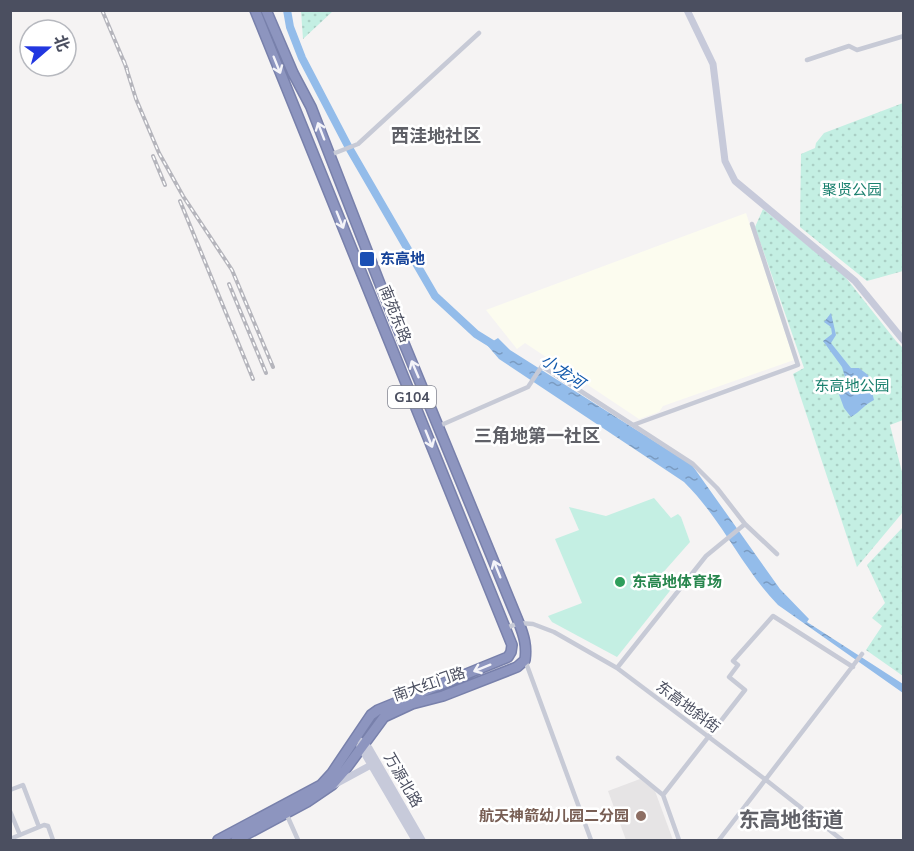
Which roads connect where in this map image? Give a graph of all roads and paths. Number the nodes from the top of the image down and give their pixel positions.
1 (255, 10) edge
2 (266, 10) edge
3 (687, 10) edge
4 (479, 33) dead end
5 (903, 36) edge
6 (807, 60) dead end
7 (334, 154) junction
8 (752, 224) dead end
9 (903, 341) edge
10 (633, 425) junction
11 (439, 426) junction
12 (743, 525) junction
13 (777, 554) dead end
14 (519, 623) junction
15 (506, 628) junction
16 (862, 654) dead end
17 (525, 660) junction
18 (854, 665) junction
19 (617, 668) junction
20 (709, 737) junction
21 (358, 742) junction
22 (618, 758) dead end
23 (371, 765) junction
24 (766, 780) junction
25 (10, 790) edge
26 (322, 792) junction
27 (663, 795) junction
28 (10, 811) edge
29 (286, 813) junction
30 (39, 827) junction
31 (21, 835) junction
32 (10, 839) edge
33 (53, 840) edge
34 (218, 840) edge
35 (238, 840) edge
36 (298, 840) edge
37 (415, 840) edge
38 (422, 840) edge
39 (591, 840) edge
40 (679, 840) edge
41 (719, 840) edge
42 (842, 840) edge

1 -> 15 highway, 南苑东路 / G104
7 -> 2 highway, 南苑东路 / G104
3 - 9 street
4 - 7 street
5 - 6 street
11 -> 7 highway, 南苑东路 / G104
8 - 10 street
10 - 11 street
10 - 12 street
14 -> 11 highway, 南苑东路 / G104
12 - 13 street
12 - 19 street
14 - 15 street
14 - 17 highway, G104
14 - 19 street, 东高地斜街
15 -> 21 highway, 南大红门路 / G104
16 - 18 street
17 - 21 highway, 南大红门路 / G104
17 - 39 street
18 - 20 street
18 - 24 street
19 - 20 street, 东高地斜街
20 - 24 street, 东高地斜街
20 - 27 street
21 - 23 street, 万源北路
21 - 26 highway, 南大红门路 / G104
21 - 34 highway, 南大红门路 / G104
21 - 38 street, 万源北路
22 - 27 street
23 - 26 street
23 - 37 street, 万源北路
24 - 41 street
24 - 42 street, 东高地斜街
25 - 30 street
26 - 29 highway, 南大红门路 / G104
27 - 40 street
28 - 31 street
29 - 35 highway, 南大红门路 / G104
29 - 36 street
30 - 31 street
30 - 33 street
31 - 32 street

